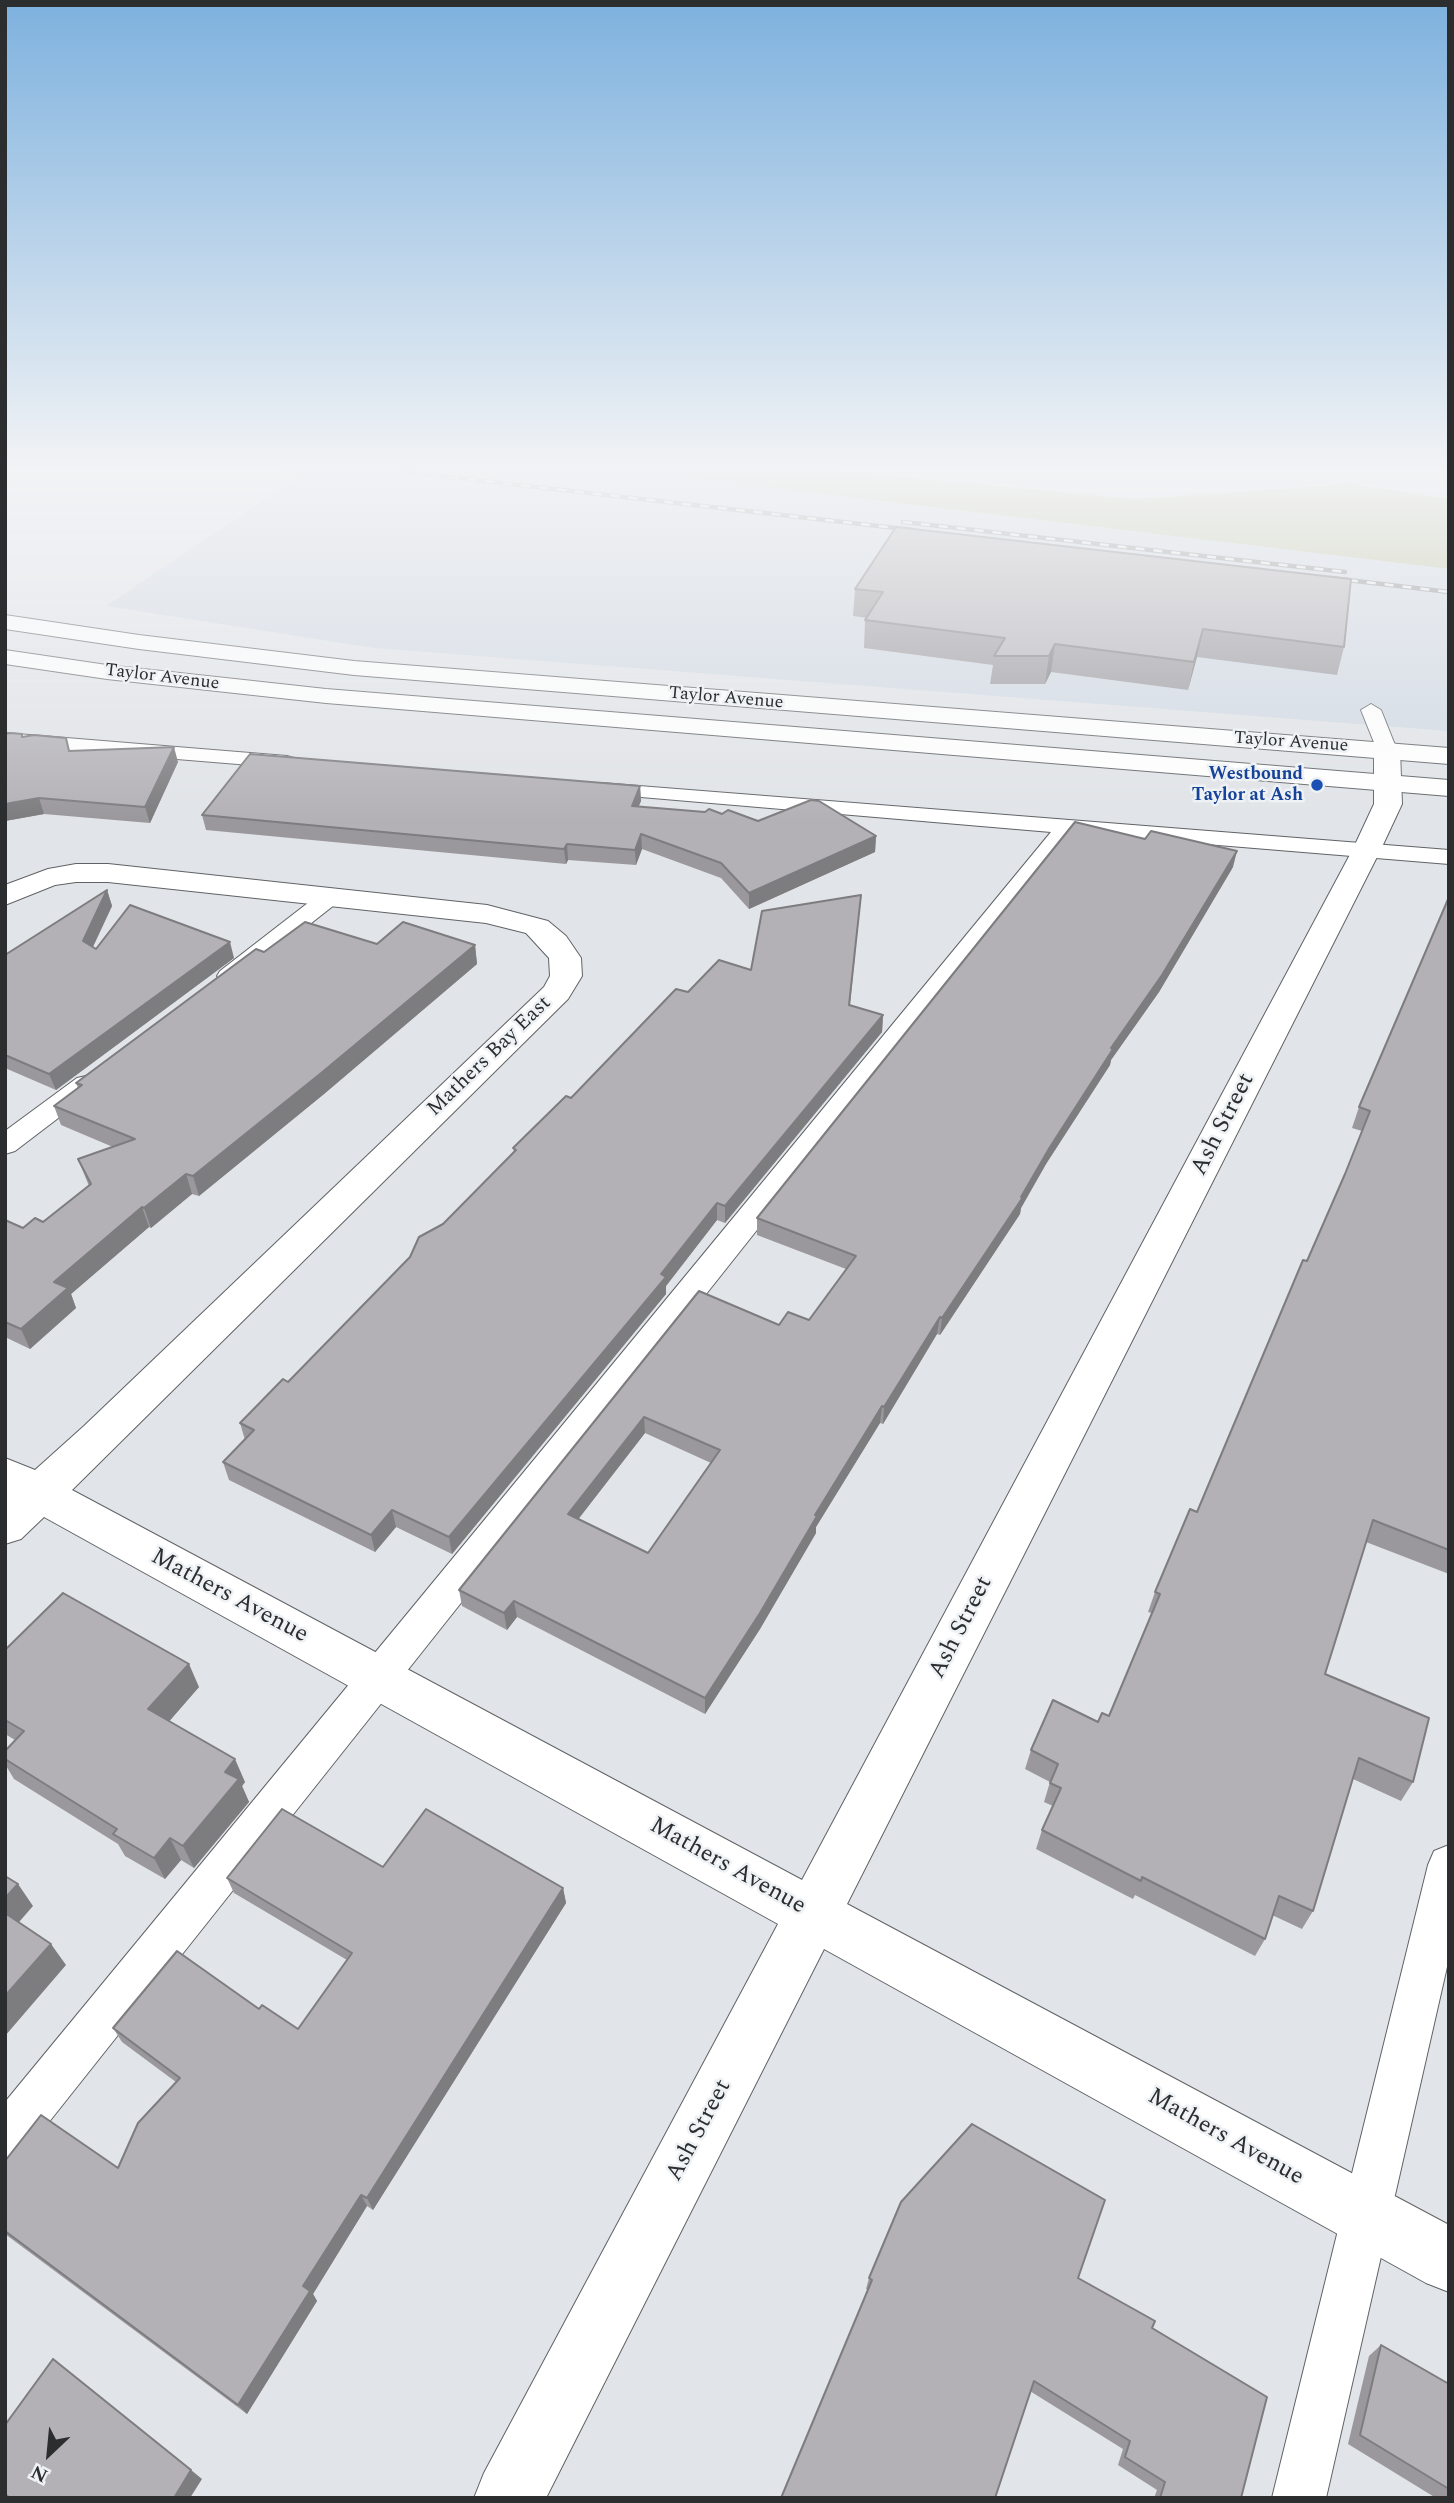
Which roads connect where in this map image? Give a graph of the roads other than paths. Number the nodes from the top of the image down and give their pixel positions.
1 (5, 622) edge
2 (5, 657) edge
3 (5, 738) edge
4 (1382, 748) junction
5 (1449, 756) edge
6 (312, 764) edge
7 (577, 787) edge
8 (1449, 788) edge
9 (1065, 828) junction
10 (1367, 849) junction
11 (1449, 857) edge
12 (5, 896) edge
13 (330, 897) junction
14 (213, 989) edge
15 (104, 1071) edge
16 (5, 1145) edge
17 (17, 1498) edge
18 (378, 1677) junction
19 (1449, 1865) edge
20 (814, 1914) junction
21 (5, 2139) edge
22 (1366, 2215) junction
23 (1449, 2260) edge
24 (509, 2498) edge
25 (1299, 2498) edge

1 - 4 street, Taylor Avenue
2 - 4 street, Taylor Avenue
3 - 6 lane
4 - 5 street, Taylor Avenue
4 - 8 street, Taylor Avenue
4 - 10 street, Ash Street
7 - 9 lane
9 - 10 lane
9 - 18 lane
10 - 11 lane
10 - 20 street, Ash Street
12 - 13 street, Mathers Bay East
13 - 14 lane
13 - 17 street, Mathers Bay East
15 - 16 lane
17 - 18 street, Mathers Avenue
18 - 20 street, Mathers Avenue
18 - 21 lane
19 - 22 lane
20 - 22 street, Mathers Avenue
20 - 24 street, Ash Street
22 - 23 street, Mathers Avenue
22 - 25 lane

